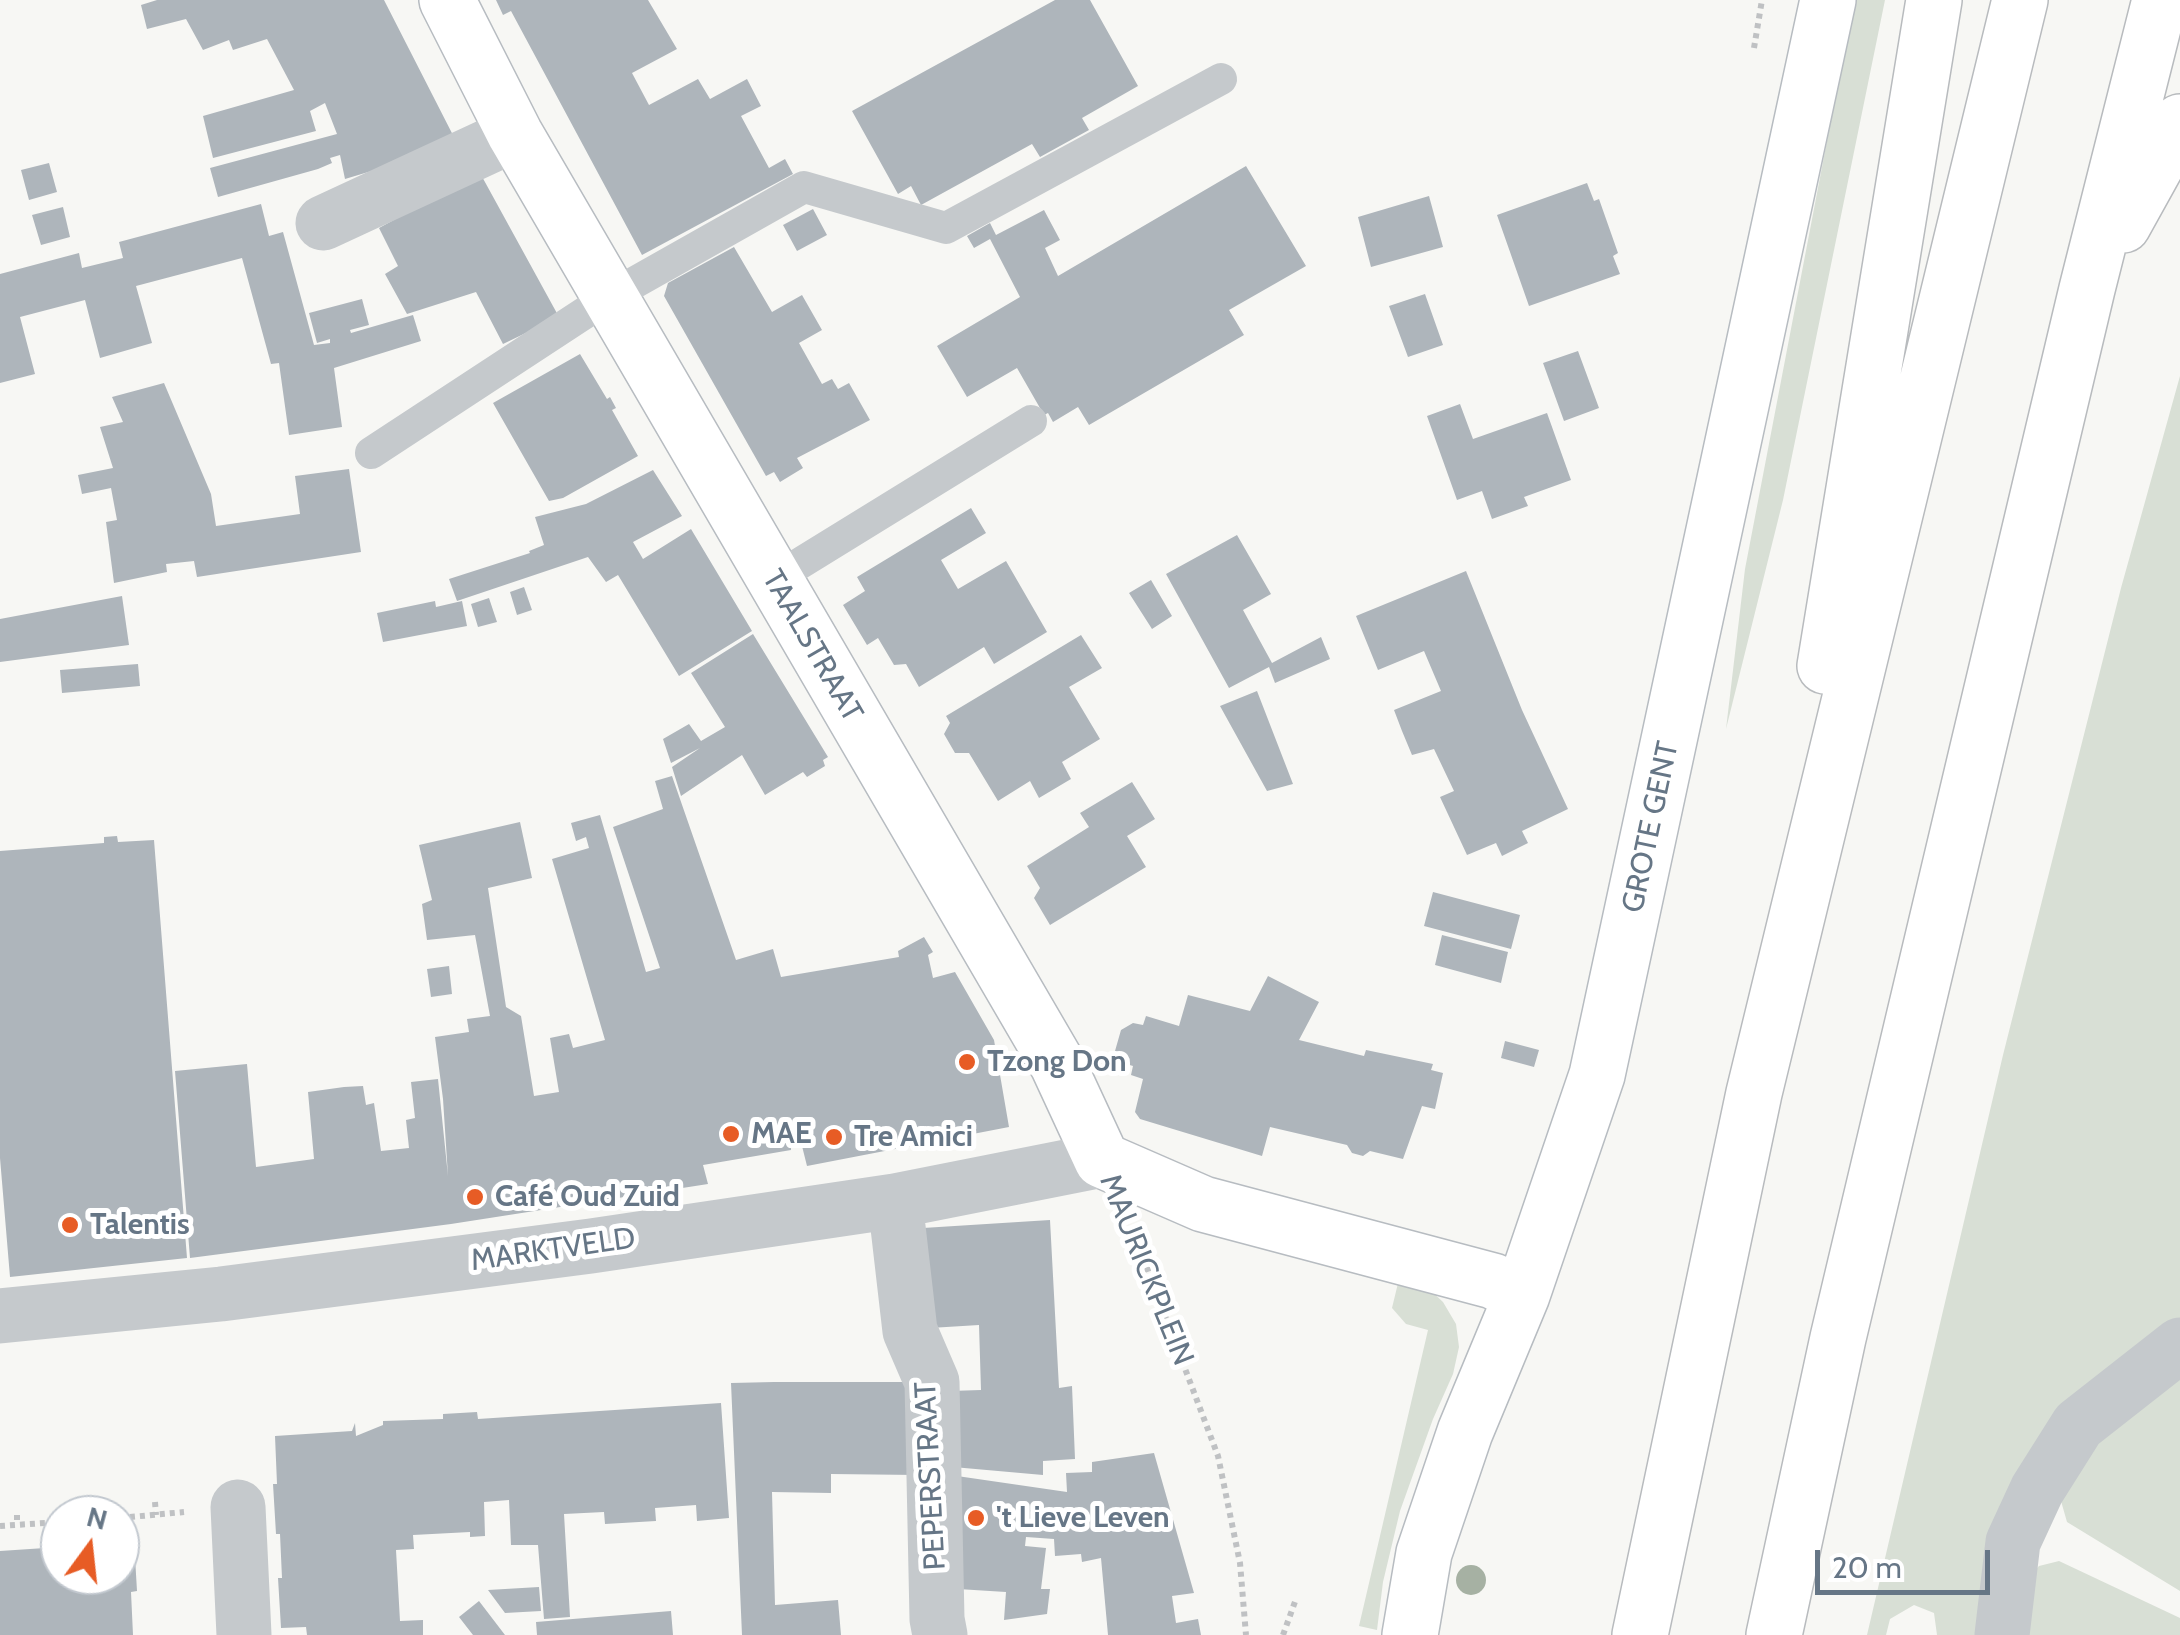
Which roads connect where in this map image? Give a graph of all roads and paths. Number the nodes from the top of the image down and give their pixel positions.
1 (447, 0) edge
2 (1828, 0) edge
3 (1934, 0) edge
4 (2020, 0) edge
5 (2160, 0) edge
6 (1221, 80) dead end
7 (2180, 122) edge
8 (515, 134) junction
9 (323, 223) dead end
10 (2087, 288) junction
11 (609, 297) junction
12 (1031, 421) dead end
13 (371, 452) dead end
14 (774, 580) junction
15 (1754, 1093) junction
16 (1102, 1160) junction
17 (895, 1200) junction
18 (1522, 1296) junction
19 (0, 1316) edge
20 (2180, 1346) edge
21 (155, 1502) dead end
22 (238, 1507) dead end
23 (16, 1515) dead end
24 (156, 1515) dead end
25 (40, 1523) edge
26 (17, 1525) junction
27 (0, 1526) edge
28 (1296, 1599) dead end
29 (244, 1635) edge
30 (940, 1635) edge
31 (1246, 1635) edge
32 (1283, 1635) edge
33 (1410, 1635) edge
34 (1640, 1635) edge
35 (1774, 1635) edge
36 (2002, 1635) edge

1 - 8 main road, TAALSTRAAT
2 - 18 main road, GROTE GENT
3 - 15 main road
4 - 15 main road
5 - 10 main road
6 - 11 lane
7 - 10 main road
8 - 9 street
8 - 11 main road, TAALSTRAAT
10 - 35 main road
11 - 13 lane
11 - 14 main road, TAALSTRAAT
12 - 14 lane
14 - 16 main road, TAALSTRAAT
15 - 34 main road
16 - 17 street, MARKTVELD
16 - 18 main road, MAURICKPLEIN
16 - 31 path, MAURICKPLEIN
17 - 19 street, MARKTVELD
17 - 30 street, PEPERSTRAAT
18 - 33 main road, GROTE GENT
20 - 36 street
21 - 24 path
22 - 29 street
23 - 26 path
25 - 26 path
26 - 27 path
28 - 32 path

